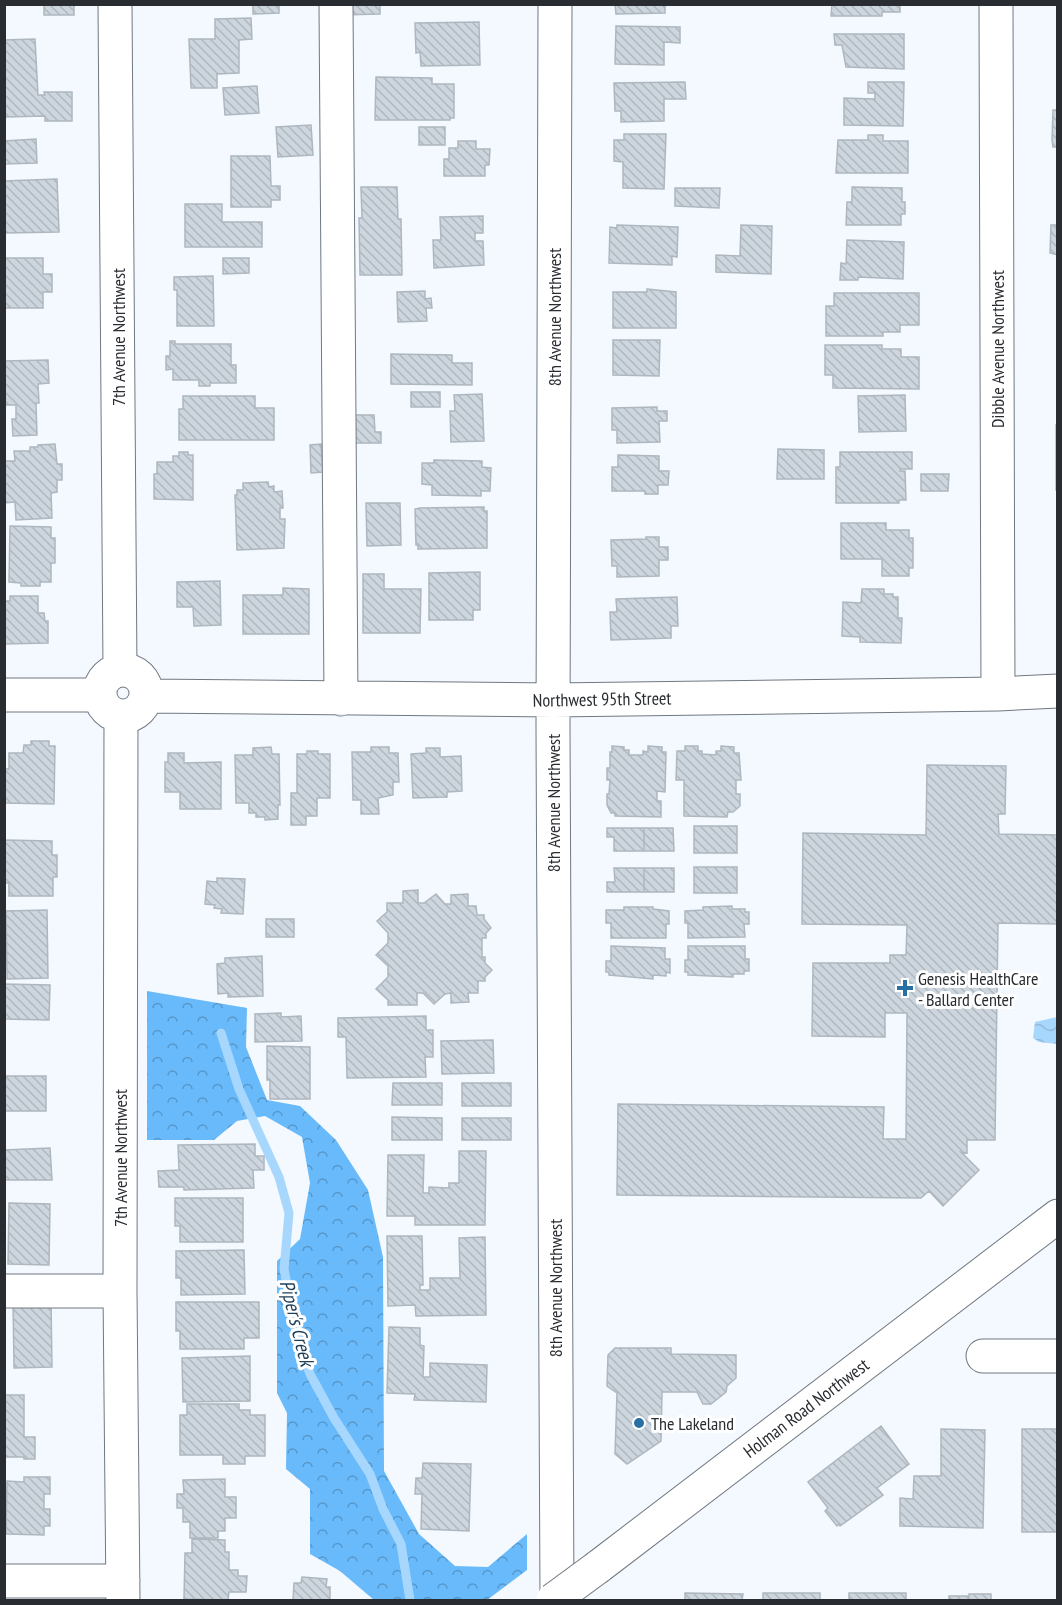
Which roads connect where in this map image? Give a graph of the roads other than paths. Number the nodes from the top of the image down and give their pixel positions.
1 (115, 4) edge
2 (336, 4) edge
3 (555, 4) edge
4 (996, 4) edge
5 (1058, 691) edge
6 (998, 694) junction
7 (4, 695) edge
8 (341, 699) junction
9 (553, 700) junction
10 (122, 702) junction
11 (1058, 1216) edge
12 (4, 1291) edge
13 (120, 1291) junction
14 (983, 1356) dead end
15 (1058, 1356) edge
16 (4, 1581) edge
17 (123, 1591) edge
18 (555, 1600) edge

1 - 10 street, 7th Avenue Northwest
2 - 8 street
3 - 9 street, 8th Avenue Northwest
4 - 6 street, Dibble Avenue Northwest
5 - 6 street, Northwest 95th Street
6 - 9 street, Northwest 95th Street
7 - 10 street, Northwest 95th Street
8 - 9 street, Northwest 95th Street
8 - 10 street, Northwest 95th Street
9 - 18 street, 8th Avenue Northwest
10 - 13 street, 7th Avenue Northwest
11 - 18 street, Holman Road Northwest, bridge
12 - 13 street
13 - 17 street, 7th Avenue Northwest
14 - 15 street
16 - 17 street

